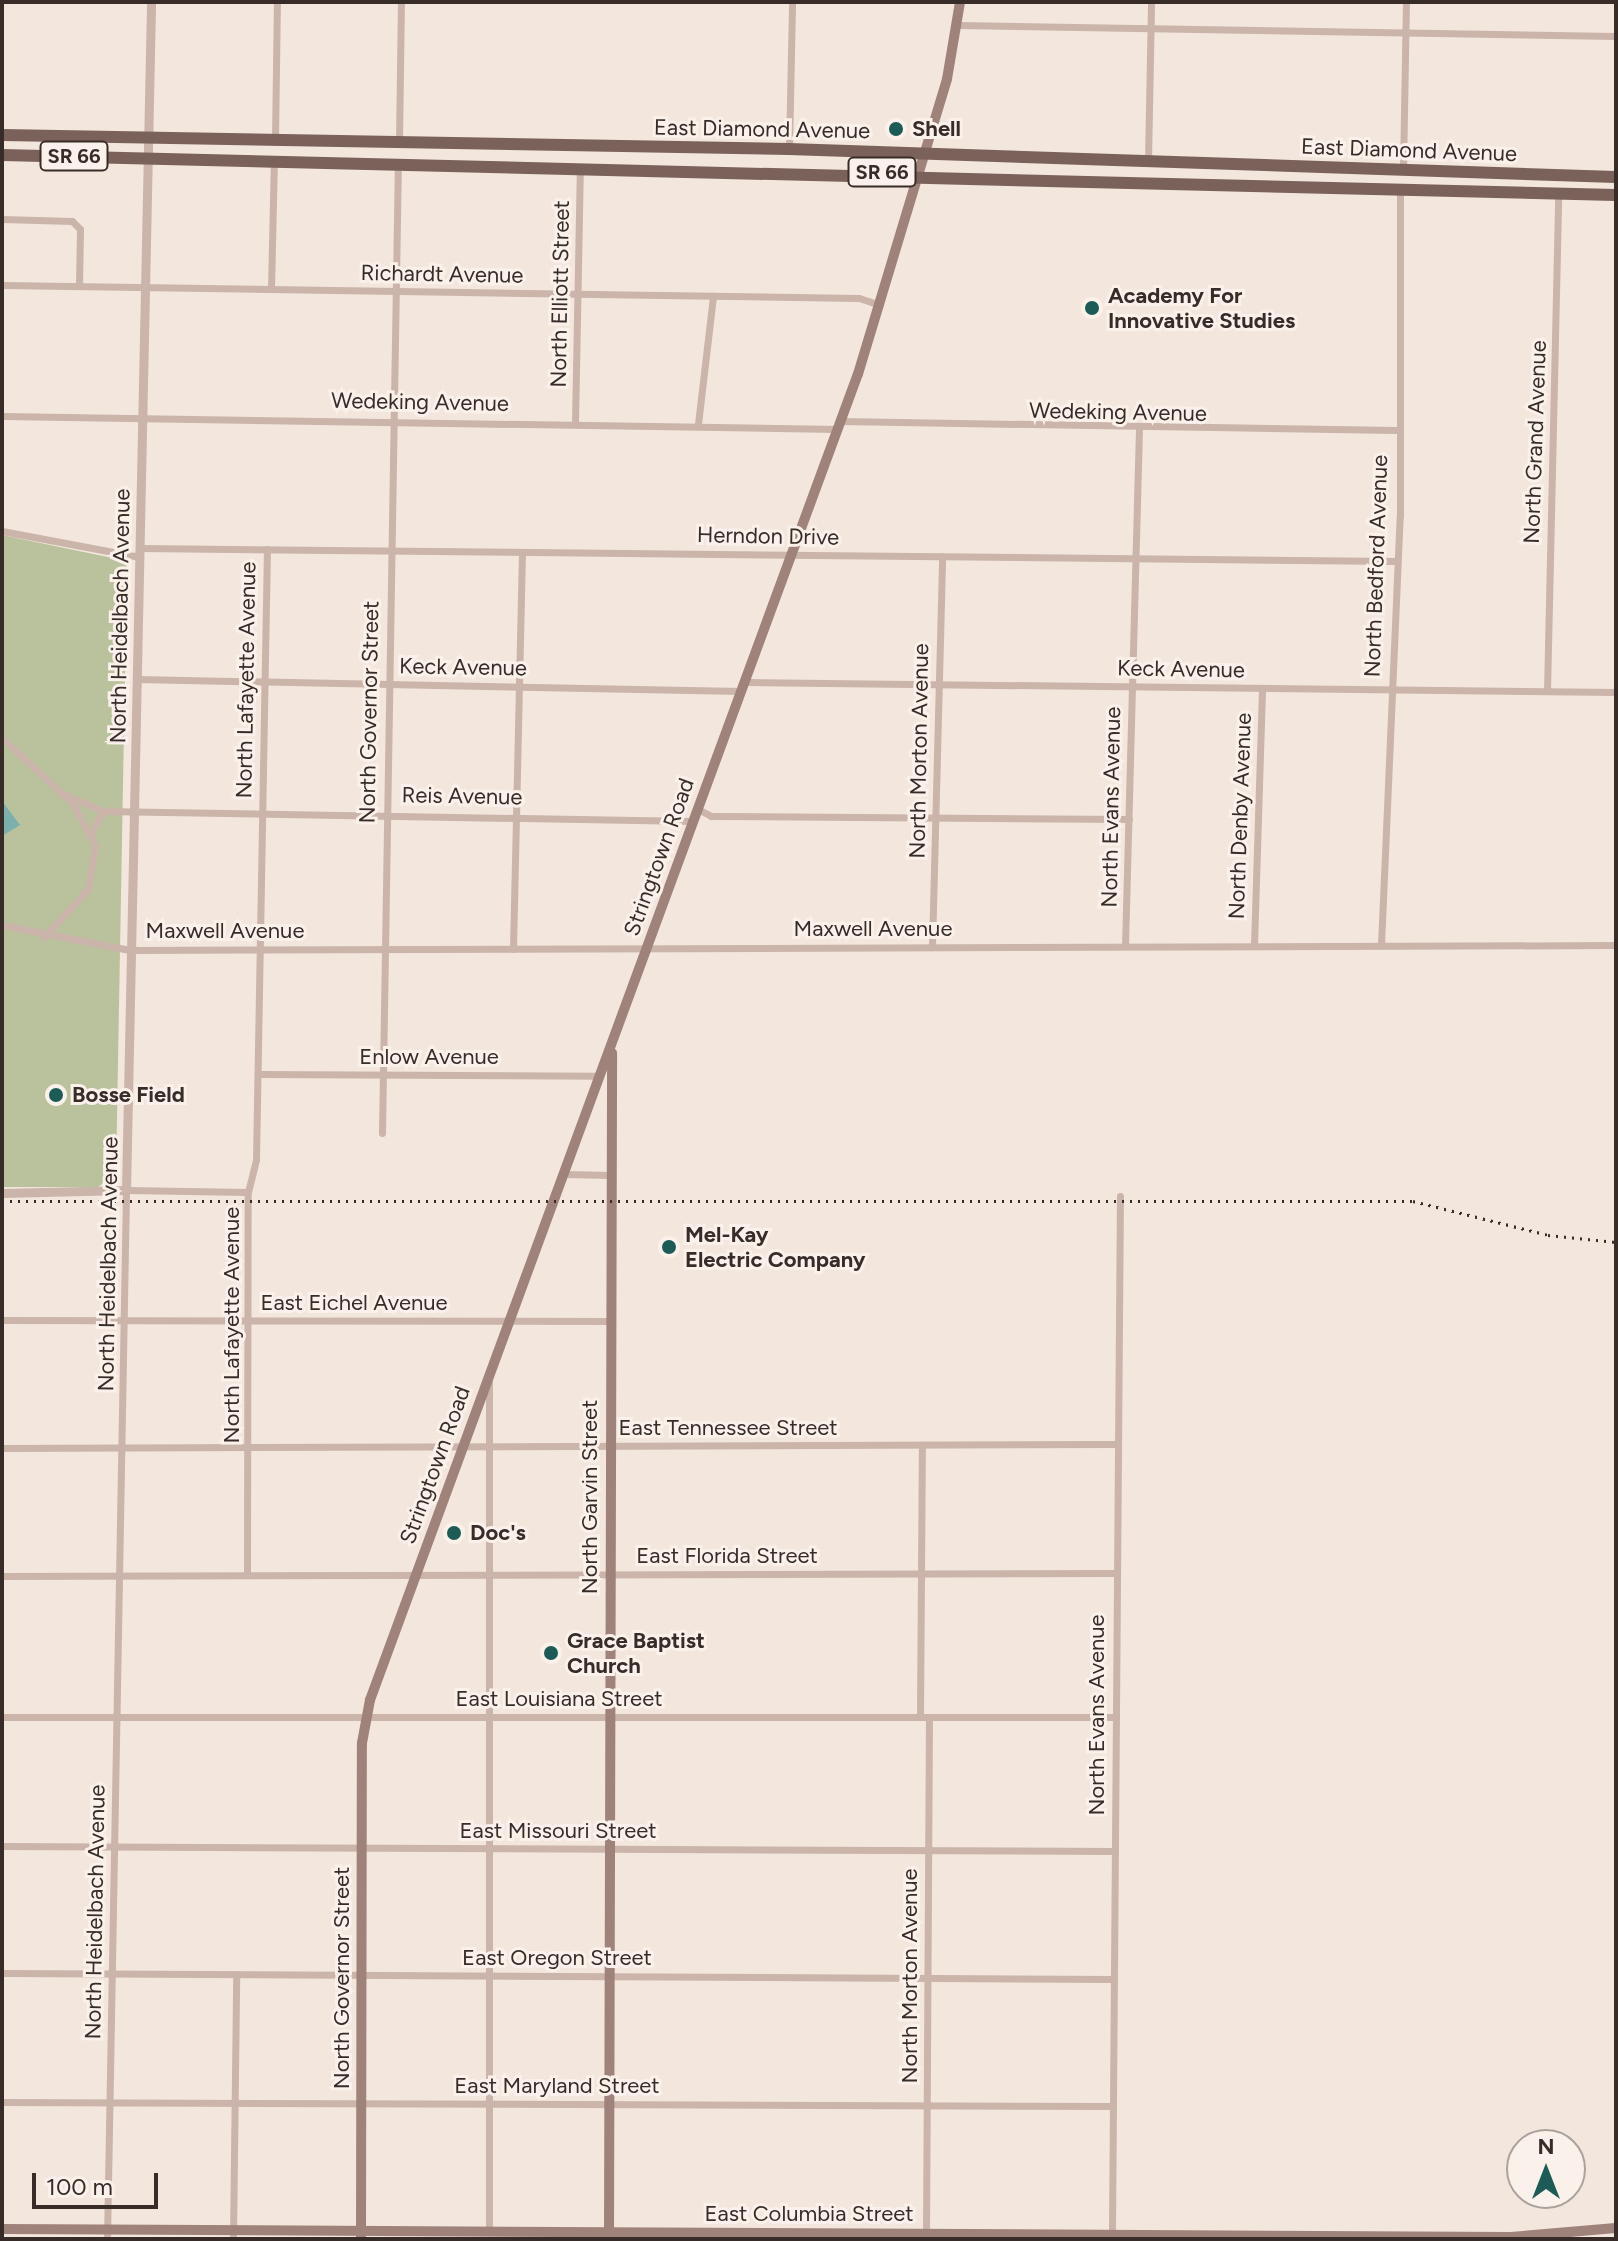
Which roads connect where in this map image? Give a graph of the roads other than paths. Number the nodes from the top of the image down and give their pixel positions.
1 (151, 2) edge
2 (277, 2) edge
3 (401, 2) edge
4 (792, 2) edge
5 (960, 2) edge
6 (1151, 2) edge
7 (1406, 2) edge
8 (958, 25) junction
9 (1150, 28) junction
10 (1405, 32) junction
11 (1616, 36) edge
12 (2, 135) edge
13 (147, 138) junction
14 (275, 140) junction
15 (399, 142) junction
16 (789, 149) junction
17 (925, 153) junction
18 (2, 155) edge
19 (147, 157) junction
20 (274, 160) junction
21 (1148, 161) junction
22 (398, 162) junction
23 (580, 165) junction
24 (1403, 171) junction
25 (920, 173) junction
26 (1616, 177) edge
27 (1400, 190) junction
28 (1558, 194) junction
29 (1616, 195) edge
30 (2, 219) edge
31 (2, 285) edge
32 (79, 286) junction
33 (144, 288) junction
34 (271, 289) junction
35 (396, 291) junction
36 (578, 294) junction
37 (713, 296) junction
38 (880, 305) junction
39 (2, 416) edge
40 (142, 418) junction
41 (394, 419) junction
42 (575, 423) junction
43 (698, 424) junction
44 (838, 425) junction
45 (1139, 429) junction
46 (1396, 430) junction
47 (2, 531) edge
48 (267, 549) junction
49 (391, 551) junction
50 (140, 552) junction
51 (522, 552) junction
52 (792, 555) junction
53 (942, 556) junction
54 (1135, 558) junction
55 (1395, 561) junction
56 (136, 679) junction
57 (264, 681) junction
58 (389, 684) junction
59 (939, 684) junction
60 (743, 686) junction
61 (1132, 686) junction
62 (520, 687) junction
63 (1262, 688) junction
64 (1389, 689) junction
65 (1547, 691) junction
66 (1616, 692) edge
67 (2, 738) edge
68 (61, 793) junction
69 (699, 807) junction
70 (103, 811) junction
71 (133, 811) junction
72 (262, 812) junction
73 (387, 813) junction
74 (517, 814) junction
75 (936, 817) junction
76 (1129, 819) junction
77 (693, 821) junction
78 (91, 833) junction
79 (2, 925) edge
80 (44, 937) junction
81 (1254, 945) junction
82 (1381, 945) junction
83 (1616, 945) edge
84 (932, 946) junction
85 (1125, 946) junction
86 (647, 948) junction
87 (259, 949) junction
88 (385, 949) junction
89 (513, 949) junction
90 (130, 950) junction
91 (612, 1043) junction
92 (258, 1074) junction
93 (383, 1075) junction
94 (600, 1076) junction
95 (382, 1133) dead end
96 (564, 1174) junction
97 (611, 1175) junction
98 (126, 1190) junction
99 (248, 1192) junction
100 (2, 1193) edge
101 (1120, 1196) dead end
102 (2, 1320) edge
103 (124, 1320) junction
104 (251, 1321) junction
105 (509, 1321) junction
106 (611, 1321) junction
107 (489, 1378) junction
108 (1117, 1444) junction
109 (922, 1445) junction
110 (610, 1446) junction
111 (463, 1447) junction
112 (489, 1447) junction
113 (2, 1448) edge
114 (124, 1448) junction
115 (249, 1448) junction
116 (1116, 1573) junction
117 (610, 1574) junction
118 (921, 1574) junction
119 (120, 1575) junction
120 (247, 1575) junction
121 (415, 1575) junction
122 (489, 1575) junction
123 (2, 1576) edge
124 (2, 1717) edge
125 (116, 1717) junction
126 (366, 1717) junction
127 (489, 1717) junction
128 (610, 1717) junction
129 (920, 1717) junction
130 (929, 1717) junction
131 (1116, 1717) junction
132 (2, 1846) edge
133 (114, 1847) junction
134 (362, 1848) junction
135 (488, 1848) junction
136 (610, 1849) junction
137 (928, 1850) junction
138 (1114, 1851) junction
139 (2, 1973) edge
140 (112, 1974) junction
141 (236, 1975) junction
142 (362, 1975) junction
143 (489, 1976) junction
144 (610, 1977) junction
145 (928, 1978) junction
146 (1113, 1979) junction
147 (2, 2102) edge
148 (109, 2102) junction
149 (233, 2103) junction
150 (362, 2103) junction
151 (489, 2104) junction
152 (610, 2105) junction
153 (927, 2106) junction
154 (1112, 2106) junction
155 (1616, 2228) edge
156 (2, 2229) edge
157 (489, 2232) junction
158 (926, 2234) junction
159 (107, 2235) edge
160 (233, 2235) edge
161 (361, 2235) edge
162 (1115, 2235) edge
163 (609, 2236) edge
164 (794, 2236) edge
165 (1011, 2237) edge

1 - 13 street, North Heidelbach Avenue
2 - 14 street
3 - 15 street
4 - 16 street
5 - 8 main road, Stringtown Road
6 - 9 street
7 - 10 street
8 - 9 street
8 - 17 main road, Stringtown Road
9 - 10 street
9 - 21 street
10 - 11 street
10 - 24 street
12 - 13 main road, East Diamond Avenue / SR 66
13 - 14 main road, East Diamond Avenue / SR 66
13 - 19 street, North Heidelbach Avenue
14 - 15 main road, East Diamond Avenue / SR 66
15 - 16 main road, East Diamond Avenue / SR 66
16 - 17 main road, East Diamond Avenue / SR 66
17 - 21 main road, East Diamond Avenue / SR 66
17 - 25 main road, Stringtown Road
18 - 19 main road, East Diamond Avenue / SR 66
19 - 20 main road, East Diamond Avenue / SR 66
19 - 33 street, North Heidelbach Avenue
20 - 22 main road, East Diamond Avenue / SR 66
20 - 34 street
21 - 24 main road, East Diamond Avenue / SR 66
22 - 23 main road, East Diamond Avenue / SR 66
22 - 35 street, North Governor Street
23 - 25 main road, East Diamond Avenue / SR 66
23 - 36 street, North Elliott Street
24 - 26 main road, East Diamond Avenue / SR 66
25 - 27 main road, East Diamond Avenue / SR 66
25 - 38 main road, Stringtown Road
27 - 28 main road, East Diamond Avenue / SR 66
27 - 46 street, North Bedford Avenue
28 - 29 main road, East Diamond Avenue / SR 66
28 - 65 street, North Grand Avenue
30 - 32 street
31 - 32 street, Richardt Avenue
32 - 33 street, Richardt Avenue
33 - 34 street, Richardt Avenue
33 - 40 street, North Heidelbach Avenue
34 - 35 street, Richardt Avenue
35 - 36 street, Richardt Avenue
35 - 41 street, North Governor Street
36 - 37 street, Richardt Avenue
36 - 42 street, North Elliott Street
37 - 38 street, Richardt Avenue
37 - 43 street
38 - 44 main road, Stringtown Road
39 - 40 street, Wedeking Avenue
40 - 41 street, Wedeking Avenue
40 - 50 street, North Heidelbach Avenue
41 - 42 street, Wedeking Avenue
41 - 49 street, North Governor Street
42 - 43 street, Wedeking Avenue
43 - 44 street, Wedeking Avenue
44 - 45 street, Wedeking Avenue
44 - 52 main road, Stringtown Road
45 - 46 street, Wedeking Avenue
45 - 54 street, North Evans Avenue
46 - 55 street, North Bedford Avenue
47 - 50 street, Herndon Drive
48 - 49 street, Herndon Drive
48 - 50 street, Herndon Drive
48 - 57 street, North Lafayette Avenue
49 - 51 street, Herndon Drive
49 - 58 street, North Governor Street
50 - 56 street, North Heidelbach Avenue
51 - 52 street, Herndon Drive
51 - 62 street
52 - 53 street, Herndon Drive
52 - 60 main road, Stringtown Road
53 - 54 street, Herndon Drive
53 - 59 street, North Morton Avenue
54 - 55 street, Herndon Drive
54 - 61 street, North Evans Avenue
55 - 64 street, North Bedford Avenue
56 - 57 street, Keck Avenue
56 - 71 street, North Heidelbach Avenue
57 - 58 street, Keck Avenue
57 - 72 street, North Lafayette Avenue
58 - 62 street, Keck Avenue
58 - 73 street, North Governor Street
59 - 60 street, Keck Avenue
59 - 61 street, Keck Avenue
59 - 75 street, North Morton Avenue
60 - 62 street, Keck Avenue
60 - 69 main road, Stringtown Road
61 - 63 street, Keck Avenue
61 - 76 street, North Evans Avenue
62 - 74 street
63 - 64 street, Keck Avenue
63 - 81 street, North Denby Avenue
64 - 65 street, Keck Avenue
64 - 82 street, North Bedford Avenue
65 - 66 street, Keck Avenue
67 - 68 street
68 - 70 street
68 - 78 street
69 - 75 street
69 - 77 main road, Stringtown Road
70 - 71 street, Reis Avenue
70 - 78 street
71 - 72 street, Reis Avenue
71 - 90 street, North Heidelbach Avenue
72 - 73 street, Reis Avenue
72 - 87 street, North Lafayette Avenue
73 - 74 street, Reis Avenue
73 - 88 street, North Governor Street
74 - 77 street, Reis Avenue
74 - 89 street
75 - 76 street
75 - 84 street, North Morton Avenue
76 - 85 street, North Evans Avenue
77 - 86 main road, Stringtown Road
78 - 80 street
79 - 80 street, Maxwell Avenue
80 - 90 street, Maxwell Avenue
81 - 82 street, Maxwell Avenue
81 - 85 street, Maxwell Avenue
82 - 83 street, Maxwell Avenue
84 - 85 street, Maxwell Avenue
84 - 86 street, Maxwell Avenue
86 - 89 street, Maxwell Avenue
86 - 91 main road, Stringtown Road
87 - 88 street, Maxwell Avenue
87 - 90 street, Maxwell Avenue
87 - 92 street, North Lafayette Avenue
88 - 89 street, Maxwell Avenue
88 - 93 street, North Governor Street
90 - 98 street, North Heidelbach Avenue
91 - 94 main road, Stringtown Road
91 - 97 main road, North Garvin Street
92 - 93 street, Enlow Avenue
92 - 99 street, North Lafayette Avenue
93 - 94 street, Enlow Avenue
93 - 95 street, North Governor Street
94 - 96 main road, Stringtown Road
96 - 97 street
96 - 105 main road, Stringtown Road
97 - 106 main road, North Garvin Street
98 - 99 street
98 - 100 street
98 - 103 street, North Heidelbach Avenue
99 - 104 street, North Lafayette Avenue
101 - 108 street, North Evans Avenue
102 - 103 street, East Eichel Avenue
103 - 104 street, East Eichel Avenue
103 - 114 street, North Heidelbach Avenue
104 - 105 street, East Eichel Avenue
104 - 115 street, North Lafayette Avenue
105 - 106 street, East Eichel Avenue
105 - 107 main road, Stringtown Road
106 - 110 main road, North Garvin Street
107 - 111 main road, Stringtown Road
107 - 112 street
108 - 109 street, East Tennessee Street
108 - 116 street, North Evans Avenue
109 - 110 street, East Tennessee Street
109 - 118 street
110 - 112 street, East Tennessee Street
110 - 117 main road, North Garvin Street
111 - 112 street, East Tennessee Street
111 - 115 street, East Tennessee Street
111 - 121 main road, Stringtown Road
112 - 122 street
113 - 114 street, East Tennessee Street
114 - 115 street, East Tennessee Street
114 - 119 street, North Heidelbach Avenue
115 - 120 street, North Lafayette Avenue
116 - 118 street, East Florida Street
116 - 131 street, North Evans Avenue
117 - 118 street, East Florida Street
117 - 122 street, East Florida Street
117 - 128 main road, North Garvin Street
118 - 129 street
119 - 120 street, East Florida Street
119 - 123 street, East Florida Street
119 - 125 street, North Heidelbach Avenue
120 - 121 street, East Florida Street
121 - 122 street, East Florida Street
121 - 126 main road, Stringtown Road
122 - 127 street
124 - 125 street, East Louisiana Street
125 - 126 street, East Louisiana Street
125 - 133 street, North Heidelbach Avenue
126 - 127 street, East Louisiana Street
126 - 134 main road, North Governor Street
127 - 128 street, East Louisiana Street
127 - 135 street
128 - 129 street, East Louisiana Street
128 - 136 main road, North Garvin Street
129 - 130 street, East Louisiana Street
130 - 131 street, East Louisiana Street
130 - 137 street, North Morton Avenue
131 - 138 street, North Evans Avenue
132 - 133 street, East Missouri Street
133 - 134 street, East Missouri Street
133 - 140 street, North Heidelbach Avenue
134 - 135 street, East Missouri Street
134 - 142 main road, North Governor Street
135 - 136 street, East Missouri Street
135 - 143 street
136 - 137 street, East Missouri Street
136 - 144 main road, North Garvin Street
137 - 138 street, East Missouri Street
137 - 145 street, North Morton Avenue
138 - 146 street, North Evans Avenue
139 - 140 street, East Oregon Street
140 - 141 street, East Oregon Street
140 - 148 street, North Heidelbach Avenue
141 - 142 street, East Oregon Street
141 - 149 street
142 - 143 street, East Oregon Street
142 - 150 main road, North Governor Street
143 - 144 street, East Oregon Street
143 - 151 street
144 - 145 street, East Oregon Street
144 - 152 main road, North Garvin Street
145 - 146 street, East Oregon Street
145 - 153 street, North Morton Avenue
146 - 154 street, North Evans Avenue
147 - 148 street, East Maryland Street
148 - 149 street, East Maryland Street
148 - 159 street, North Heidelbach Avenue
149 - 150 street, East Maryland Street
149 - 160 street
150 - 151 street, East Maryland Street
150 - 161 main road, North Governor Street
151 - 152 street, East Maryland Street
151 - 157 street
152 - 153 street, East Maryland Street
152 - 163 main road, North Garvin Street
153 - 154 street, East Maryland Street
153 - 158 street, North Morton Avenue
154 - 162 street, North Evans Avenue
155 - 162 main road, East Columbia Street
156 - 159 main road, East Columbia Street
157 - 161 main road, East Columbia Street
157 - 163 main road, East Columbia Street
158 - 164 main road, East Columbia Street
158 - 165 main road, East Columbia Street
159 - 160 main road, East Columbia Street
160 - 161 main road, East Columbia Street
162 - 165 main road, East Columbia Street
163 - 164 main road, East Columbia Street

